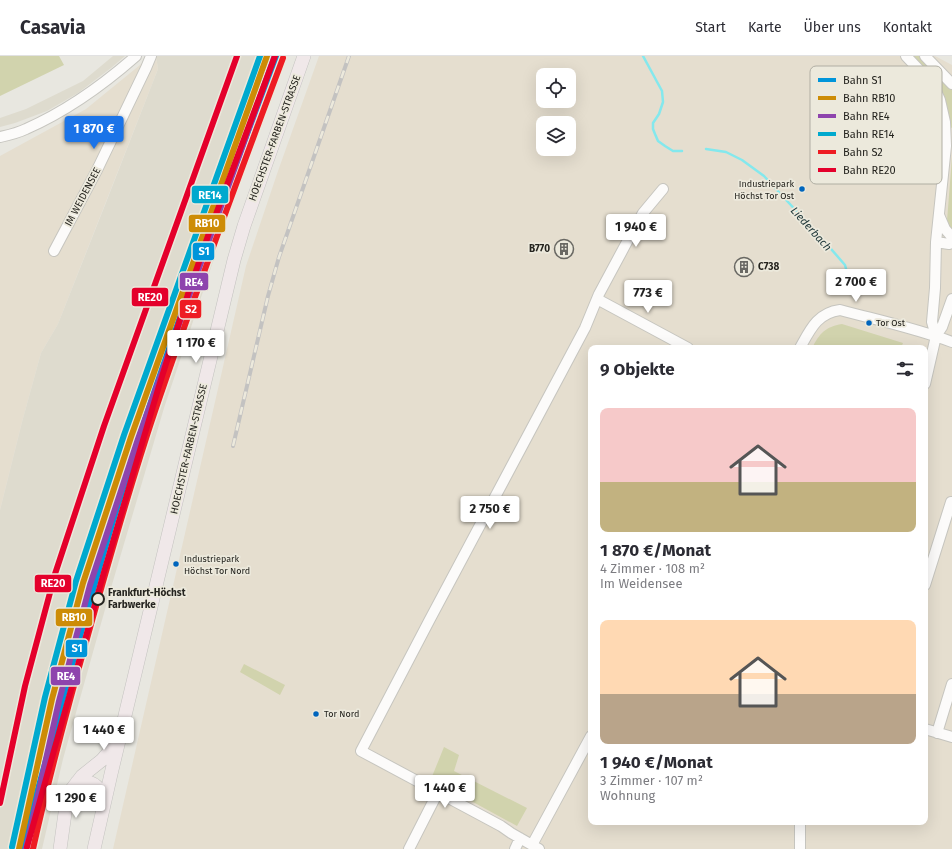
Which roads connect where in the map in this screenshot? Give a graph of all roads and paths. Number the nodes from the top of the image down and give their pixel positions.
1 (136, 56) edge
2 (151, 56) edge
3 (304, 56) edge
4 (906, 56) edge
5 (927, 57) edge
6 (915, 66) edge
7 (935, 66) edge
8 (942, 73) edge
9 (952, 84) edge
10 (942, 107) edge
11 (0, 137) edge
12 (942, 180) edge
13 (942, 184) edge
14 (663, 189) dead end
15 (938, 214) junction
16 (952, 236) edge
17 (936, 242) junction
18 (952, 243) edge
19 (54, 251) dead end
20 (952, 299) edge
21 (597, 300) junction
22 (936, 336) junction
23 (952, 342) edge
24 (682, 345) edge
25 (802, 345) edge
26 (928, 371) edge
27 (952, 502) edge
28 (928, 575) edge
29 (952, 684) edge
30 (928, 730) edge
31 (937, 732) junction
32 (952, 737) edge
33 (119, 741) junction
34 (588, 742) edge
35 (76, 782) junction
36 (438, 792) junction
37 (104, 806) junction
38 (800, 825) edge
39 (520, 838) junction
40 (536, 847) edge
41 (60, 849) edge
42 (94, 849) edge
43 (409, 849) edge
44 (515, 849) edge
45 (800, 849) edge

1 - 11 street
2 - 19 street, IM WEIDENSEE
3 - 33 main road, HOECHSTER-FARBEN-STRASSE
4 - 6 street
5 - 7 street
8 - 9 street
10 - 12 street
13 - 15 street
14 - 21 street
15 - 16 street
15 - 17 street
17 - 18 street
17 - 22 street
20 - 22 street
21 - 24 street
21 - 36 street
22 - 23 street
22 - 25 street
22 - 26 street
27 - 28 street
29 - 31 street
30 - 31 street
31 - 32 street
33 - 35 main road
33 - 37 main road, HOECHSTER-FARBEN-STRASSE
34 - 40 street
35 - 37 main road
35 - 41 main road
36 - 39 street
36 - 43 street
37 - 42 main road, HOECHSTER-FARBEN-STRASSE
38 - 45 street
39 - 40 street
39 - 44 street

